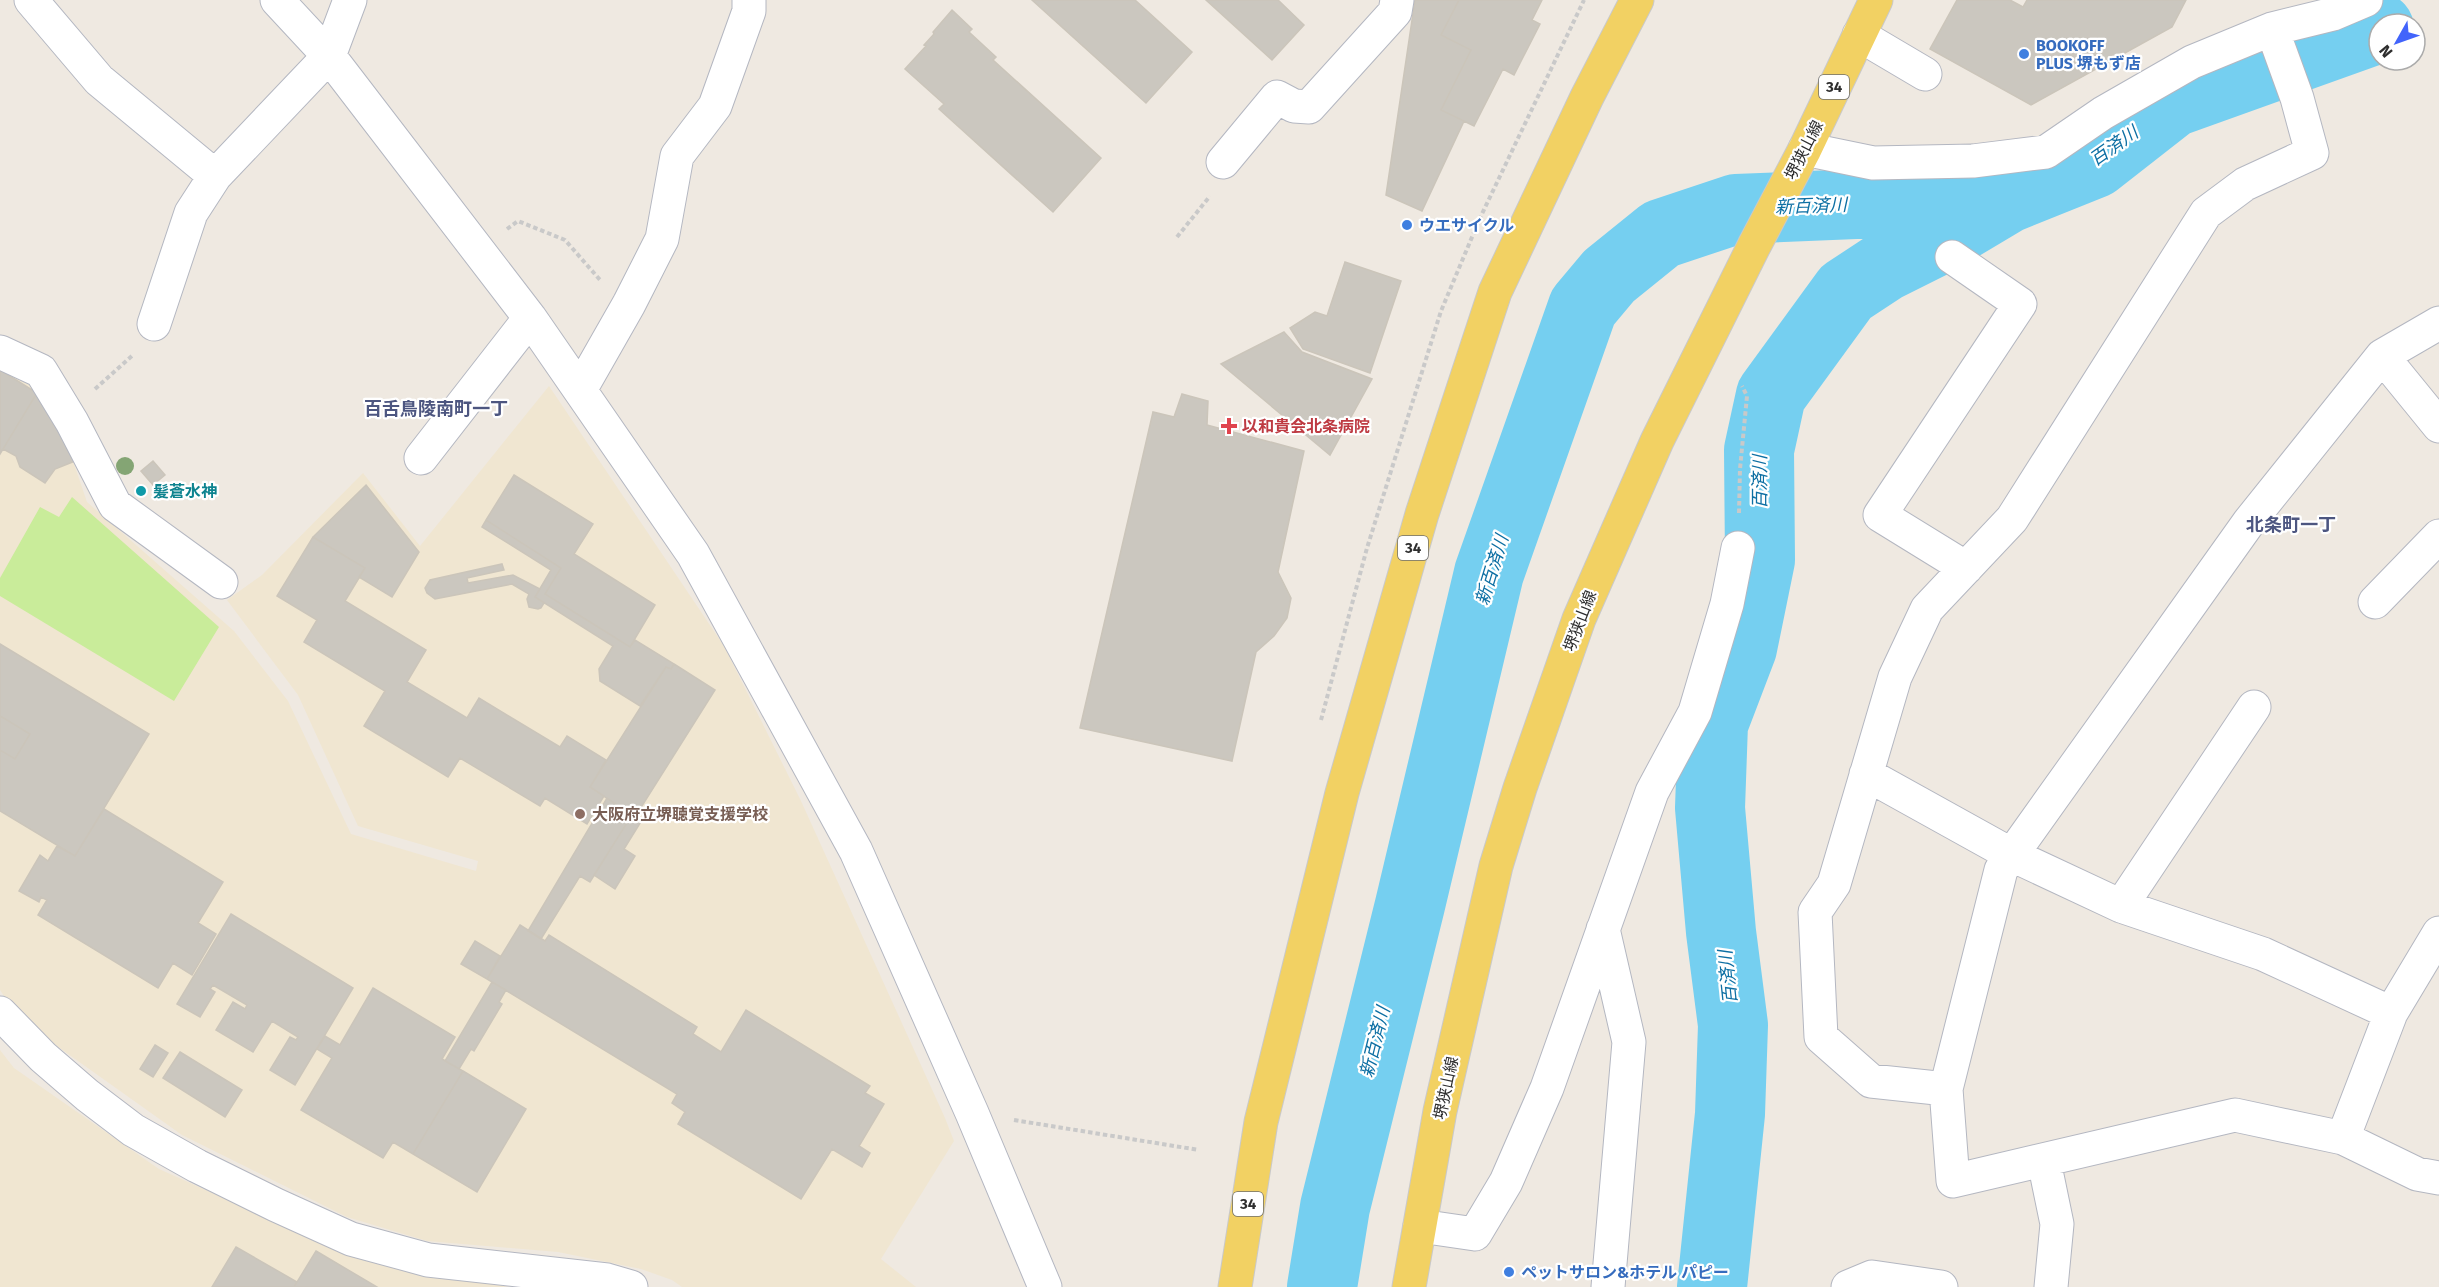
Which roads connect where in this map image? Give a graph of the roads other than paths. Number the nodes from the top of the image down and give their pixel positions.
1 (31, 0) edge
2 (277, 0) edge
3 (350, 0) edge
4 (749, 0) edge
5 (1396, 0) edge
6 (1637, 0) edge
7 (1876, 0) edge
8 (2366, 0) edge
9 (2272, 29) junction
10 (1859, 35) junction
11 (329, 56) junction
12 (1924, 74) dead end
13 (1223, 162) road end
14 (1798, 162) junction
15 (215, 176) junction
16 (1952, 257) dead end
17 (530, 318) junction
18 (2439, 323) edge
19 (154, 324) road end
20 (0, 352) edge
21 (2382, 356) junction
22 (580, 390) junction
23 (2439, 426) edge
24 (421, 458) dead end
25 (2439, 536) edge
26 (1738, 548) road end
27 (1965, 568) junction
28 (221, 582) dead end
29 (2375, 602) dead end
30 (2254, 707) dead end
31 (1866, 774) junction
32 (2012, 855) junction
33 (2121, 906) junction
34 (1603, 929) junction
35 (2439, 933) edge
36 (2391, 1012) junction
37 (0, 1013) edge
38 (1946, 1089) junction
39 (2343, 1138) junction
40 (2044, 1161) junction
41 (2439, 1178) edge
42 (1420, 1226) junction
43 (632, 1287) edge
44 (1045, 1287) edge
45 (1235, 1287) edge
46 (1409, 1287) edge
47 (1608, 1287) edge
48 (1848, 1287) edge
49 (1941, 1287) edge
50 (2051, 1287) edge

1 - 15 street
2 - 11 street
3 - 11 street
4 - 22 street
5 - 13 street
6 - 45 main road, 34
7 - 10 main road, 堺狭山線 / 34
8 - 9 street
9 - 14 street
9 - 27 street
10 - 12 street
10 - 14 main road, 堺狭山線 / 34
11 - 15 street
11 - 17 street
14 - 42 main road, 堺狭山線 / 34
15 - 19 street
16 - 27 street
17 - 22 street
17 - 24 street
18 - 21 street
20 - 28 street
21 - 23 street
21 - 32 street
22 - 44 street
25 - 29 street
26 - 34 street
27 - 31 street
30 - 33 street
31 - 32 street
31 - 38 street
32 - 33 street
32 - 38 street
33 - 36 street
34 - 42 street
34 - 47 street
35 - 36 street
36 - 39 street
37 - 43 street
38 - 40 street
39 - 40 street
39 - 41 street
40 - 50 street
42 - 46 main road, 堺狭山線 / 34
48 - 49 street

